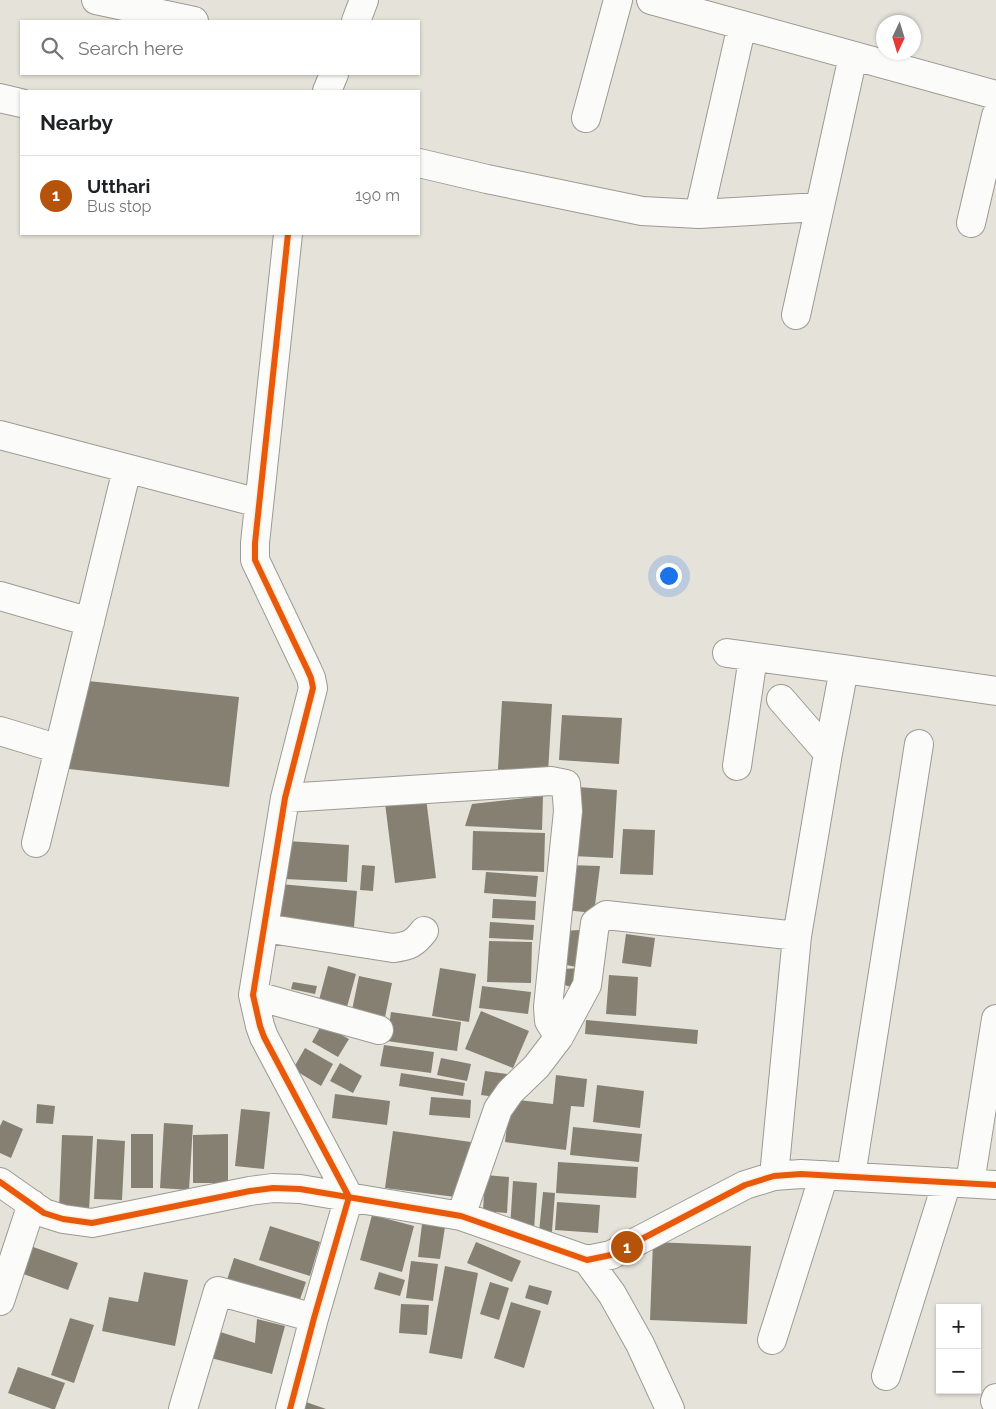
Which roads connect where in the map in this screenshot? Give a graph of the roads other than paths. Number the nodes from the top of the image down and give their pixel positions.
1 (96, 0) edge
2 (364, 0) edge
3 (618, 0) edge
4 (651, 0) edge
5 (189, 20) edge
6 (356, 20) edge
7 (742, 25) junction
8 (853, 56) junction
9 (334, 75) edge
10 (328, 90) edge
11 (996, 95) edge
12 (0, 98) edge
13 (20, 103) edge
14 (996, 116) edge
15 (586, 118) dead end
16 (420, 163) edge
17 (819, 206) junction
18 (699, 214) junction
19 (971, 223) dead end
20 (288, 235) edge
21 (796, 315) dead end
22 (0, 435) edge
23 (127, 468) junction
24 (259, 503) junction
25 (0, 596) edge
26 (90, 622) junction
27 (727, 653) dead end
28 (754, 657) junction
29 (844, 670) junction
30 (996, 691) edge
31 (781, 699) dead end
32 (0, 731) edge
33 (919, 744) dead end
34 (59, 748) junction
35 (828, 753) junction
36 (737, 766) dead end
37 (285, 798) junction
38 (36, 843) dead end
39 (264, 928) junction
40 (424, 931) dead end
41 (797, 936) junction
42 (253, 995) junction
43 (996, 1019) edge
44 (379, 1030) dead end
45 (559, 1037) junction
46 (774, 1176) junction
47 (837, 1176) junction
48 (0, 1182) edge
49 (971, 1183) edge
50 (349, 1197) junction
51 (32, 1204) junction
52 (461, 1216) junction
53 (587, 1260) junction
54 (0, 1301) edge
55 (314, 1318) junction
56 (772, 1340) dead end
57 (886, 1376) dead end
58 (183, 1409) edge
59 (290, 1409) edge
60 (670, 1409) edge

1 - 5 street
2 - 6 street
3 - 15 street
4 - 7 street
7 - 8 street
7 - 18 street
8 - 11 street
8 - 17 street
9 - 10 street
12 - 13 street
14 - 19 street
16 - 18 street
17 - 18 street
17 - 21 street
20 - 24 street
22 - 23 street
23 - 24 street
23 - 26 street
24 - 37 street
25 - 26 street
26 - 34 street
27 - 28 street
28 - 29 street
28 - 36 street
29 - 30 street
29 - 35 street
31 - 35 street
32 - 34 street
33 - 47 street
34 - 38 street
35 - 41 street
37 - 39 street
37 - 45 street
39 - 40 street
39 - 42 street
41 - 45 street
41 - 46 street
42 - 44 street
42 - 50 street
43 - 49 street
45 - 52 street
46 - 47 street
46 - 53 street
47 - 49 street
47 - 56 street
48 - 51 street
49 - 57 street
50 - 51 street
50 - 52 street
50 - 55 street
51 - 54 street
52 - 53 street
53 - 60 street
55 - 58 street
55 - 59 street

